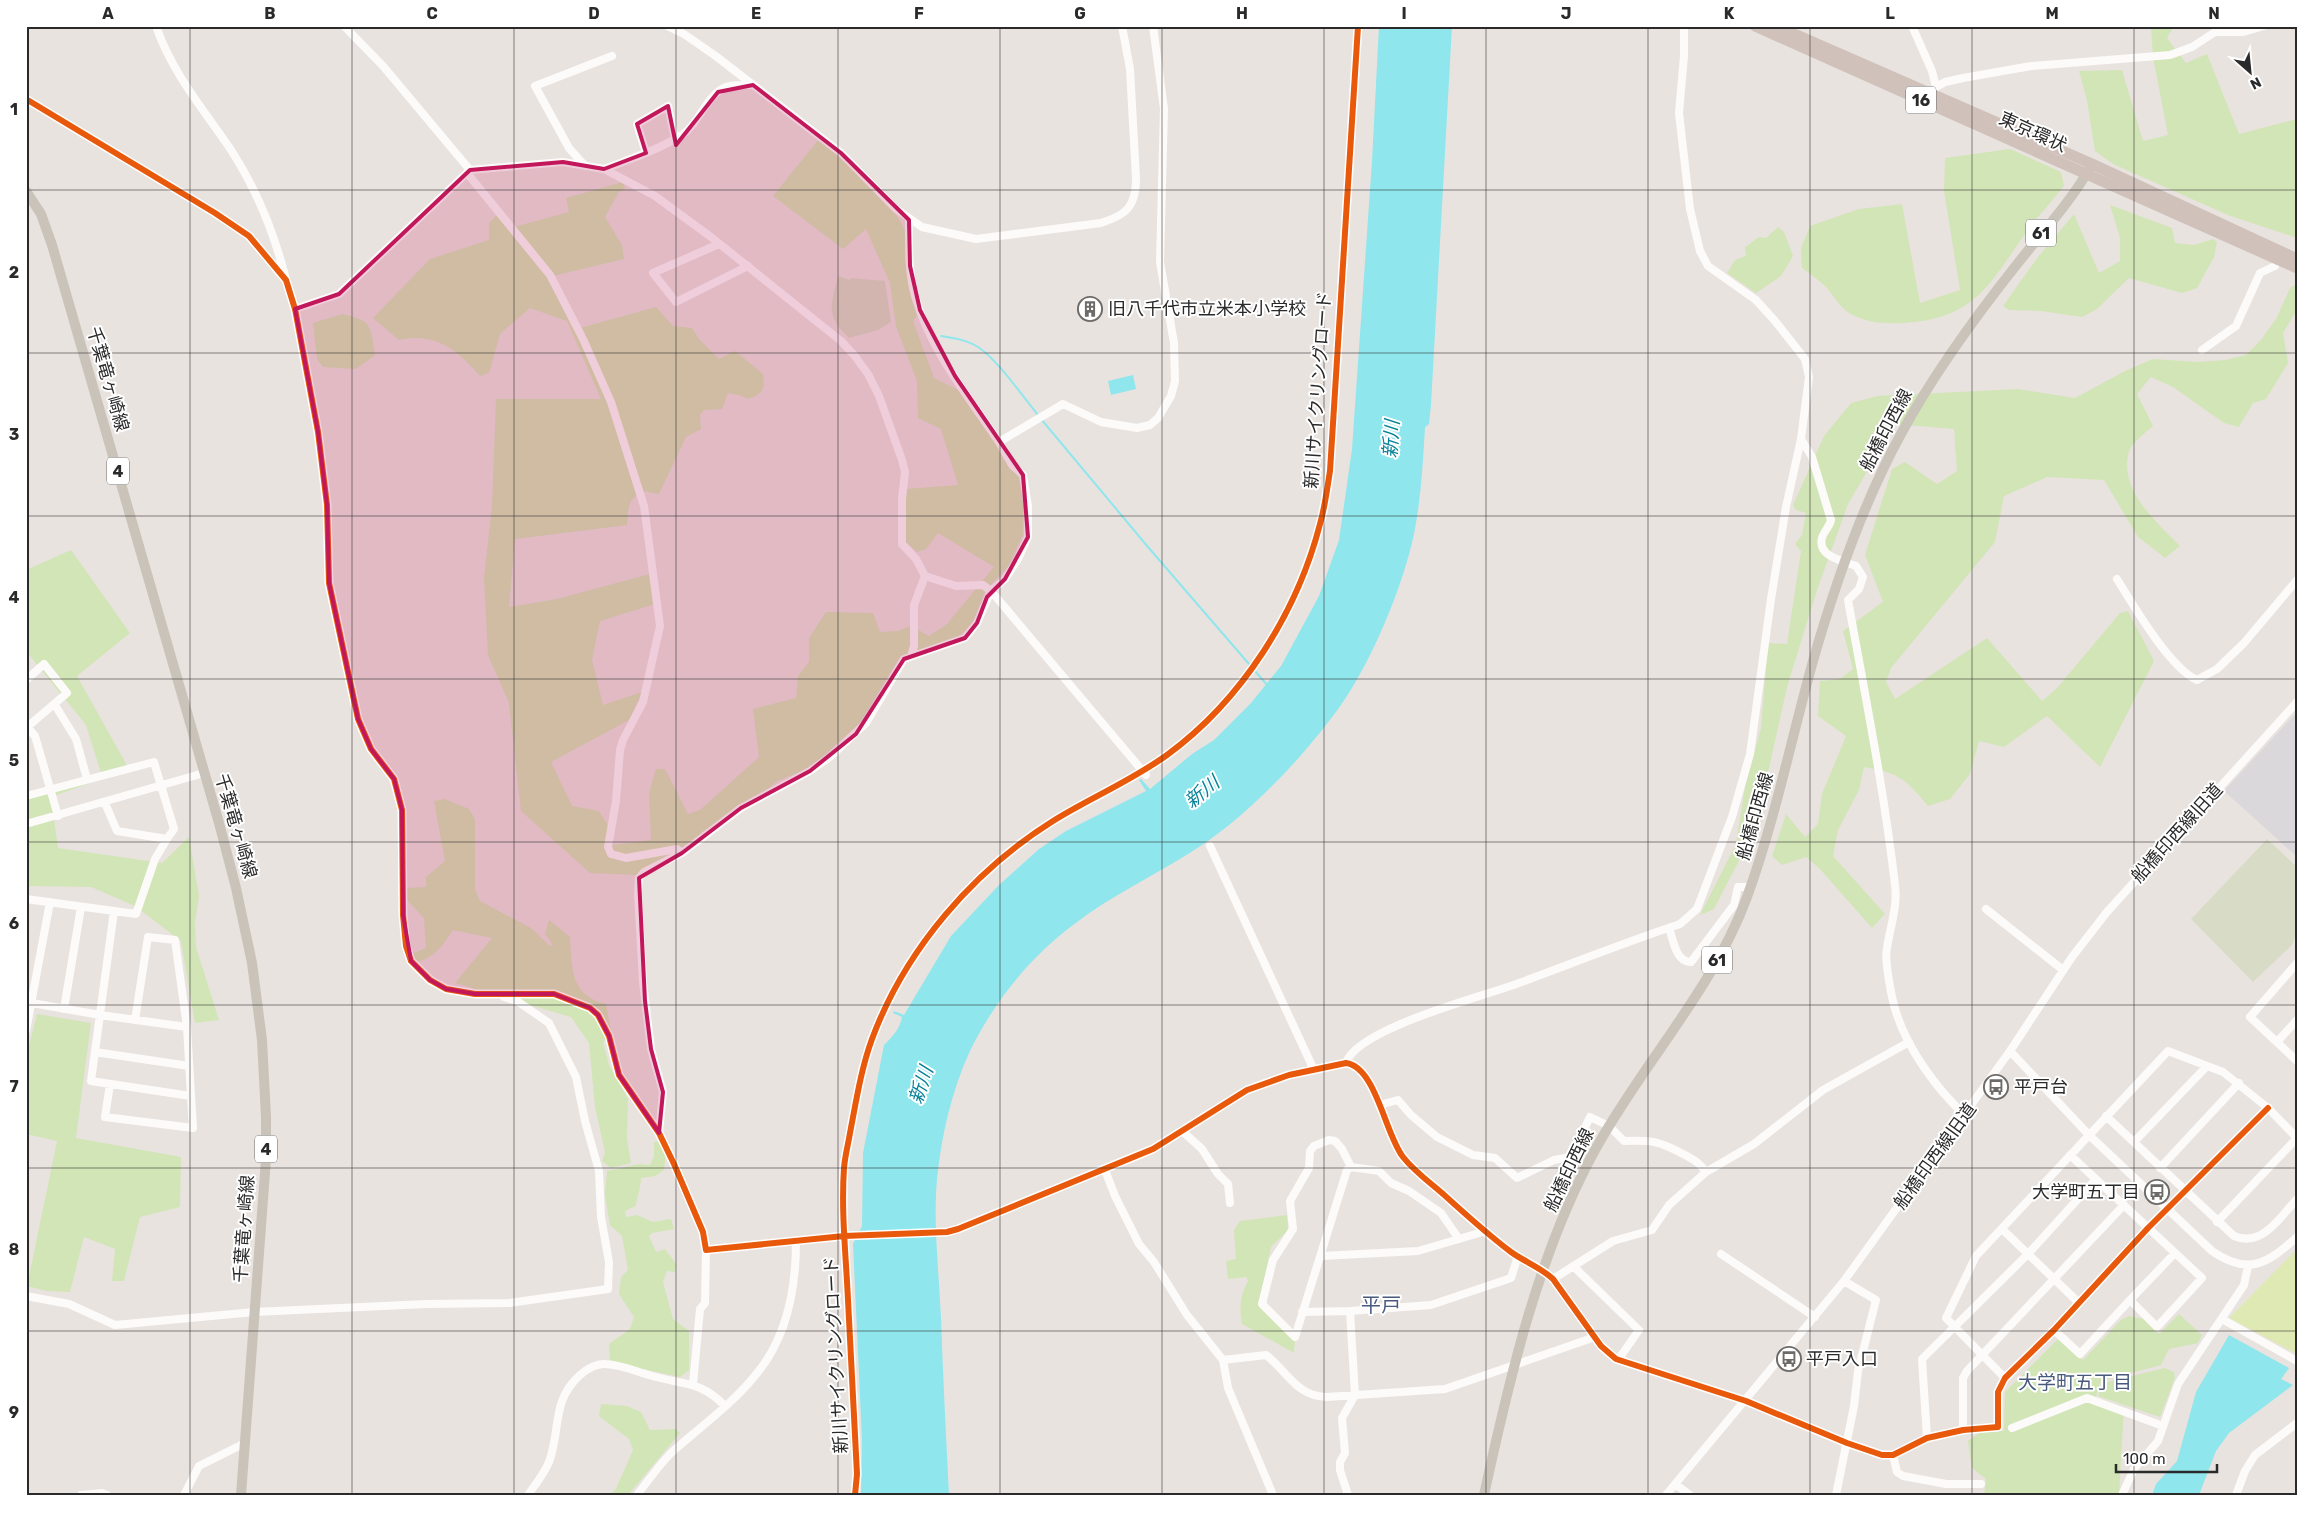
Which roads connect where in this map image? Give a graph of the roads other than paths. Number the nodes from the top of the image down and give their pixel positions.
1 (156, 26) edge
2 (344, 26) edge
3 (667, 26) edge
4 (1122, 26) edge
5 (1153, 26) edge
6 (1684, 26) edge
7 (1755, 26) edge
8 (1776, 26) edge
9 (1912, 26) edge
10 (2264, 26) edge
11 (612, 56) dead end
12 (1845, 62) junction
13 (753, 85) junction
14 (1934, 92) junction
15 (26, 99) edge
16 (1945, 106) junction
17 (675, 139) junction
18 (646, 153) junction
19 (2092, 164) junction
20 (585, 166) junction
21 (604, 169) junction
22 (468, 172) junction
23 (2086, 175) junction
24 (26, 191) edge
25 (909, 220) junction
26 (720, 244) junction
27 (2297, 258) edge
28 (748, 266) junction
29 (2275, 266) dead end
30 (2297, 268) edge
31 (286, 280) junction
32 (295, 309) junction
33 (2202, 350) dead end
34 (1802, 439) junction
35 (999, 442) junction
36 (1846, 562) junction
37 (925, 576) junction
38 (2117, 579) dead end
39 (2297, 580) edge
40 (991, 591) junction
41 (911, 656) junction
42 (26, 680) edge
43 (2297, 702) edge
44 (55, 705) junction
45 (27, 727) edge
46 (204, 774) junction
47 (1146, 775) dead end
48 (88, 780) junction
49 (161, 787) junction
50 (52, 789) junction
51 (26, 796) edge
52 (105, 803) junction
53 (58, 816) junction
54 (26, 824) edge
55 (167, 839) junction
56 (1210, 846) dead end
57 (682, 853) junction
58 (1750, 887) junction
59 (26, 899) edge
60 (50, 902) junction
61 (81, 907) junction
62 (1986, 909) dead end
63 (114, 911) junction
64 (1669, 928) junction
65 (2297, 963) edge
66 (2063, 970) junction
67 (495, 994) junction
68 (29, 1002) edge
69 (64, 1009) junction
70 (100, 1015) junction
71 (135, 1020) junction
72 (2297, 1020) edge
73 (186, 1026) junction
74 (26, 1032) edge
75 (1909, 1042) junction
76 (2276, 1042) junction
77 (2010, 1050) junction
78 (95, 1052) junction
79 (2297, 1061) edge
80 (1346, 1063) junction
81 (189, 1066) junction
82 (2207, 1066) junction
83 (1314, 1070) junction
84 (2239, 1083) junction
85 (110, 1084) junction
86 (191, 1096) junction
87 (1379, 1105) junction
88 (2268, 1108) junction
89 (1965, 1115) junction
90 (2106, 1116) junction
91 (1609, 1126) junction
92 (1182, 1131) junction
93 (659, 1133) junction
94 (2089, 1135) junction
95 (2297, 1138) edge
96 (2134, 1142) junction
97 (2070, 1155) junction
98 (1351, 1167) junction
99 (2160, 1168) junction
100 (1105, 1170) junction
101 (1706, 1172) junction
102 (2096, 1179) junction
103 (2185, 1192) junction
104 (2297, 1199) edge
105 (1230, 1203) dead end
106 (2124, 1205) junction
107 (2168, 1209) junction
108 (2217, 1222) junction
109 (2148, 1228) junction
110 (2002, 1229) junction
111 (1486, 1231) junction
112 (2297, 1237) edge
113 (1459, 1239) junction
114 (796, 1242) junction
115 (706, 1250) junction
116 (2175, 1253) junction
117 (1721, 1254) dead end
118 (2028, 1254) junction
119 (1321, 1256) junction
120 (1518, 1256) junction
121 (1573, 1266) junction
122 (2248, 1266) junction
123 (1544, 1271) junction
124 (1553, 1279) junction
125 (2054, 1279) junction
126 (1844, 1281) junction
127 (26, 1296) edge
128 (2130, 1300) junction
129 (2078, 1302) junction
130 (1350, 1311) junction
131 (254, 1312) junction
132 (1302, 1312) junction
133 (1815, 1317) junction
134 (2222, 1319) junction
135 (1956, 1328) junction
136 (2054, 1330) junction
137 (1595, 1337) junction
138 (1981, 1354) junction
139 (1223, 1360) junction
140 (1618, 1360) junction
141 (2297, 1361) edge
142 (1517, 1364) junction
143 (2005, 1378) junction
144 (692, 1384) junction
145 (1355, 1395) junction
146 (1746, 1401) junction
147 (725, 1406) junction
148 (2297, 1423) edge
149 (2163, 1426) junction
150 (2012, 1428) dead end
151 (1963, 1430) junction
152 (1927, 1438) junction
153 (245, 1443) junction
154 (1847, 1443) junction
155 (1893, 1455) junction
156 (1675, 1484) junction
157 (1981, 1484) dead end
158 (81, 1495) edge
159 (107, 1495) edge
160 (184, 1495) edge
161 (241, 1495) edge
162 (528, 1495) edge
163 (637, 1495) edge
164 (1273, 1495) edge
165 (1348, 1495) edge
166 (1484, 1495) edge
167 (1666, 1495) edge
168 (1690, 1495) edge
169 (1836, 1495) edge
170 (2122, 1495) edge
171 (2236, 1495) edge

1 - 31 street
2 - 22 street
3 - 13 street
4 - 25 street
5 - 35 street
6 - 34 street
7 - 12 highway, 東京環状 / 16
8 - 12 highway, 東京環状 / 16
9 - 14 street
10 - 14 street
11 - 20 street
12 - 14 highway, 東京環状 / 16
12 - 16 highway, 東京環状 / 16
13 - 17 street
13 - 25 street
14 - 16 highway, 東京環状 / 16
15 - 31 street
16 - 19 highway, 東京環状 / 16
16 - 23 highway, 東京環状 / 16
17 - 18 street
17 - 18 street
18 - 21 street
19 - 23 main road, 船橋印西線 / 61
19 - 27 highway, 東京環状 / 16
20 - 21 street
20 - 22 street
21 - 26 street
22 - 32 street
22 - 57 street
23 - 30 highway, 東京環状 / 16
23 - 36 main road, 船橋印西線 / 61
24 - 46 main road, 千葉竜ヶ崎線 / 4
25 - 35 street
26 - 28 street
26 - 28 street
28 - 37 street
29 - 33 street
31 - 32 street
32 - 67 street
34 - 36 street
34 - 64 street
35 - 40 street
36 - 58 main road, 船橋印西線 / 61
36 - 75 street
37 - 40 street
37 - 41 street
38 - 39 street
40 - 41 street
40 - 47 street
41 - 57 street
42 - 44 street
43 - 66 street, 船橋印西線旧道
44 - 45 street
44 - 48 street
45 - 50 street
46 - 49 street
46 - 131 main road, 千葉竜ヶ崎線 / 4
48 - 49 street
48 - 50 street
49 - 52 street
49 - 55 street
50 - 51 street
50 - 53 street
52 - 53 street
52 - 55 street
53 - 54 street
55 - 63 street
56 - 83 street
57 - 93 street
58 - 64 street
58 - 91 main road, 船橋印西線 / 61
59 - 60 street
60 - 61 street
60 - 68 street
61 - 63 street
61 - 69 street
62 - 66 street
63 - 70 street
64 - 80 street
65 - 76 street
66 - 77 street, 船橋印西線旧道
67 - 93 street
67 - 131 street
68 - 69 street
68 - 74 street
69 - 70 street
70 - 71 street
70 - 78 street
71 - 73 street
71 - 73 street
72 - 76 street
73 - 81 street
75 - 89 street
75 - 101 street
76 - 79 street
77 - 89 street, 船橋印西線旧道
77 - 94 street
78 - 81 street
78 - 85 street
80 - 83 street
80 - 87 street
81 - 86 street
82 - 84 street
82 - 90 street
82 - 96 street
83 - 92 street
84 - 88 street
84 - 99 street
85 - 86 street
85 - 86 street
87 - 91 street
87 - 111 street
88 - 95 street
88 - 103 street
89 - 126 street, 船橋印西線旧道
90 - 94 street
90 - 96 street
91 - 101 street
91 - 123 main road, 船橋印西線 / 61
92 - 100 street
92 - 105 street
93 - 115 street
94 - 97 street
94 - 107 street
95 - 108 street
96 - 99 street
97 - 102 street
97 - 110 street
98 - 113 street
98 - 119 street
98 - 132 street
99 - 103 street
100 - 114 street
100 - 139 street
101 - 121 street
102 - 106 street
102 - 118 street
103 - 107 street
103 - 108 street
104 - 108 street
106 - 109 street
106 - 125 street
107 - 109 street
107 - 122 street
109 - 116 street
109 - 129 street
110 - 118 street
110 - 135 street
111 - 113 street
111 - 120 street
112 - 122 street
113 - 119 street
114 - 115 street
114 - 147 street
115 - 144 street
116 - 128 street
116 - 128 street
117 - 133 street
118 - 125 street
118 - 135 street
119 - 132 street
120 - 123 street
120 - 130 street
121 - 124 street
121 - 140 street
122 - 134 street
123 - 124 street
123 - 142 main road, 船橋印西線 / 61
124 - 137 street
125 - 129 street
125 - 138 street
126 - 133 street, 船橋印西線旧道
126 - 154 street
127 - 131 street
128 - 136 street
129 - 136 street
130 - 132 street
130 - 145 street
131 - 153 main road, 千葉竜ヶ崎線 / 4
133 - 146 street, 船橋印西線旧道
134 - 141 street
134 - 149 street
135 - 138 street
135 - 152 street
136 - 143 street
137 - 140 street
137 - 142 street
138 - 143 street
138 - 151 street
139 - 145 street
139 - 164 street
140 - 146 street
142 - 145 street
142 - 166 main road, 船橋印西線 / 61
143 - 151 street
144 - 147 street
144 - 162 street
145 - 165 street
146 - 154 street
146 - 156 street, 船橋印西線旧道
147 - 163 street
148 - 171 street
149 - 150 street
149 - 170 street
151 - 152 street
152 - 155 street
153 - 160 street
153 - 161 main road, 千葉竜ヶ崎線 / 4
154 - 155 street
154 - 169 street
155 - 157 street
156 - 167 street, 船橋印西線旧道
156 - 168 street
158 - 159 street

